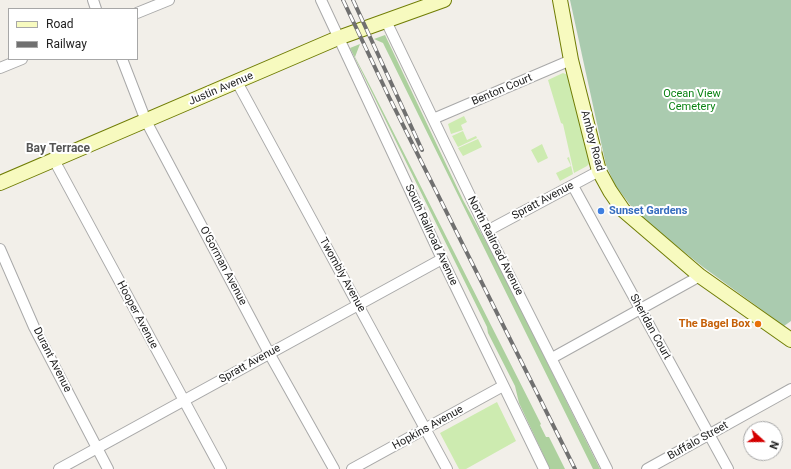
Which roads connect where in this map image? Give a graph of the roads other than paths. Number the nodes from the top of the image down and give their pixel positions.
1 (169, 0) edge
2 (321, 0) edge
3 (444, 0) edge
4 (560, 0) edge
5 (138, 13) edge
6 (386, 21) junction
7 (338, 38) junction
8 (20, 60) edge
9 (122, 60) edge
10 (571, 60) junction
11 (0, 68) edge
12 (237, 82) junction
13 (433, 120) junction
14 (146, 121) junction
15 (54, 160) junction
16 (599, 171) junction
17 (0, 183) edge
18 (573, 186) junction
19 (487, 231) junction
20 (0, 249) edge
21 (442, 259) junction
22 (700, 276) junction
23 (358, 304) junction
24 (641, 310) junction
25 (791, 340) edge
26 (269, 353) junction
27 (552, 358) junction
28 (503, 386) junction
29 (791, 389) edge
30 (183, 400) junction
31 (425, 429) junction
32 (709, 435) junction
33 (97, 448) junction
34 (59, 469) edge
35 (108, 469) edge
36 (221, 469) edge
37 (334, 469) edge
38 (352, 469) edge
39 (447, 469) edge
40 (544, 469) edge
41 (607, 469) edge
42 (647, 469) edge
43 (728, 469) edge

1 - 5 street
2 - 7 street, South Railroad Avenue
3 - 6 street, Justin Avenue
4 - 10 street, Amboy Road
6 - 7 street, Justin Avenue
6 - 13 street, North Railroad Avenue
7 - 12 street, Justin Avenue
7 - 21 street, South Railroad Avenue
8 - 11 street
9 - 14 street, O'Gorman Avenue
10 - 13 street, Benton Court
10 - 16 street, Amboy Road
12 - 14 street, Justin Avenue
12 - 23 street, Twombly Avenue
13 - 19 street, North Railroad Avenue
14 - 15 street, Justin Avenue
14 - 26 street, O'Gorman Avenue
15 - 17 street, Justin Avenue
15 - 30 street, Hooper Avenue
16 - 18 street, Spratt Avenue
16 - 22 street, Amboy Road
18 - 19 street, Spratt Avenue
18 - 24 street, Sheridan Court
19 - 27 street, North Railroad Avenue
20 - 33 street, Durant Avenue
21 - 23 street, Spratt Avenue
21 - 28 street, South Railroad Avenue
22 - 24 street
22 - 25 street, Amboy Road
23 - 26 street, Spratt Avenue
23 - 31 street, Twombly Avenue
24 - 27 street
24 - 32 street, Sheridan Court
26 - 30 street, Spratt Avenue
26 - 37 street, O'Gorman Avenue
27 - 41 street, North Railroad Avenue
28 - 31 street, Hopkins Avenue
28 - 40 street, South Railroad Avenue
29 - 32 street, Buffalo Street
30 - 33 street, Spratt Avenue
30 - 36 street, Hooper Avenue
31 - 38 street, Hopkins Avenue
31 - 39 street, Twombly Avenue
32 - 42 street, Buffalo Street
32 - 43 street, Sheridan Court
33 - 34 street, Spratt Avenue
33 - 35 street, Durant Avenue

